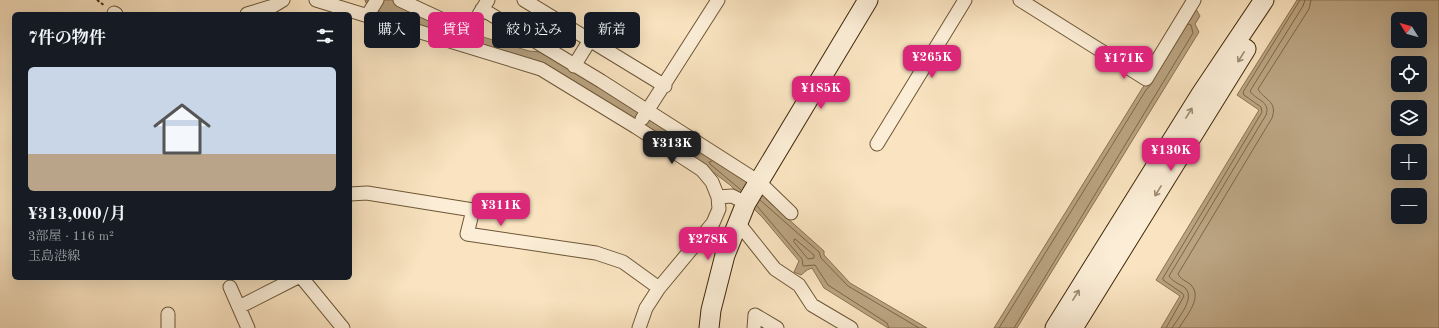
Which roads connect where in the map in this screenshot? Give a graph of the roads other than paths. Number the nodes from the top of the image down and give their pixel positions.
1 (283, 0) edge
2 (316, 0) edge
3 (377, 0) edge
4 (400, 0) edge
5 (524, 0) edge
6 (718, 0) edge
7 (868, 0) edge
8 (965, 0) edge
9 (1020, 0) edge
10 (1194, 0) edge
11 (1264, 0) edge
12 (1276, 0) edge
13 (485, 5) edge
14 (254, 12) edge
15 (370, 12) edge
16 (428, 13) edge
17 (364, 15) edge
18 (584, 36) edge
19 (473, 48) edge
20 (585, 48) edge
21 (603, 48) edge
22 (574, 66) junction
23 (665, 86) junction
24 (647, 112) junction
25 (636, 127) junction
26 (877, 144) dead end
27 (759, 182) junction
28 (352, 194) edge
29 (718, 197) junction
30 (746, 203) junction
31 (791, 213) dead end
32 (739, 224) junction
33 (292, 280) edge
34 (304, 280) edge
35 (230, 287) dead end
36 (659, 288) junction
37 (239, 307) junction
38 (168, 314) dead end
39 (168, 328) edge
40 (248, 328) edge
41 (343, 328) edge
42 (639, 328) edge
43 (709, 328) edge
44 (754, 328) edge
45 (777, 328) edge
46 (851, 328) edge
47 (1055, 328) edge
48 (1073, 328) edge

1 - 14 street
2 - 17 street
3 - 15 street
4 - 16 street
5 - 18 street
6 - 23 street
7 - 27 street
8 - 26 street
9 - 10 street
47 -> 11 street
12 -> 48 street
13 - 22 street
19 - 25 street
20 - 22 street
21 - 23 street
22 - 24 street
23 - 24 street
24 - 25 street
24 - 27 street
25 - 29 street
27 - 30 street
27 - 31 street
28 - 36 street
29 - 30 street
29 - 36 street
30 - 32 street
32 - 43 street
32 - 46 street
33 - 37 street
34 - 41 street
35 - 37 street
36 - 42 street
37 - 40 street
38 - 39 street
44 - 45 street

